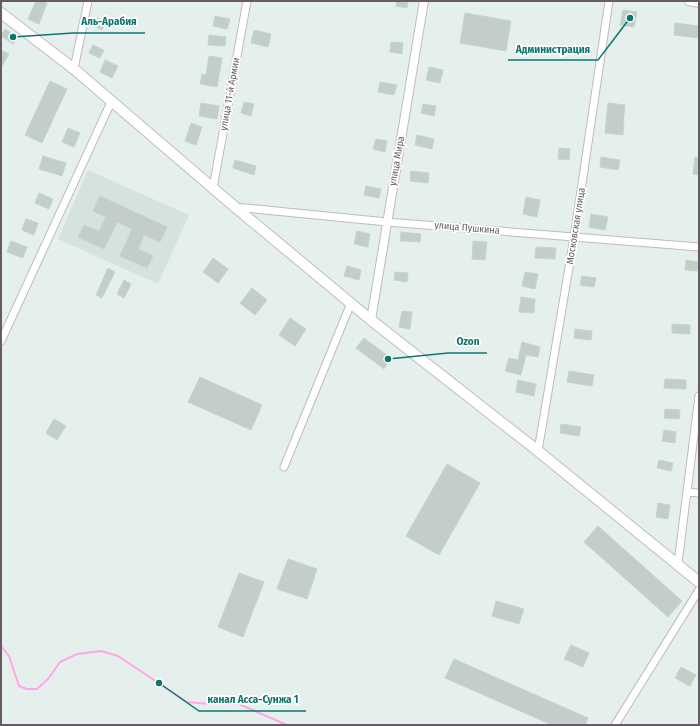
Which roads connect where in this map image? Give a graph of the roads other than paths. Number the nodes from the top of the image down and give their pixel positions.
1 (88, 1) edge
2 (247, 1) edge
3 (424, 1) edge
4 (609, 1) edge
5 (689, 1) edge
6 (699, 3) edge
7 (1, 14) edge
8 (74, 69) junction
9 (112, 100) junction
10 (214, 188) junction
11 (235, 207) junction
12 (387, 222) junction
13 (574, 238) junction
14 (699, 247) edge
15 (351, 303) junction
16 (371, 320) junction
17 (1, 341) edge
18 (699, 396) edge
19 (538, 451) junction
20 (284, 467) dead end
21 (687, 492) junction
22 (699, 493) edge
23 (678, 563) junction
24 (699, 582) edge
25 (699, 590) edge
26 (615, 725) edge

1 - 8 street
2 - 10 street, улица 11-й Армии
3 - 12 street, улица Мира
4 - 13 street, Московская улица
5 - 6 street
7 - 8 main road
8 - 9 main road
9 - 10 main road
9 - 17 street
10 - 11 main road
11 - 12 street, улица Пушкина
11 - 15 main road
12 - 13 street, улица Пушкина
12 - 16 street, улица Мира
13 - 14 street, улица Пушкина
13 - 19 street, Московская улица
15 - 16 main road
15 - 20 street
16 - 19 main road
18 - 21 street
19 - 23 main road
21 - 22 street
21 - 23 street
23 - 24 main road
25 - 26 street

